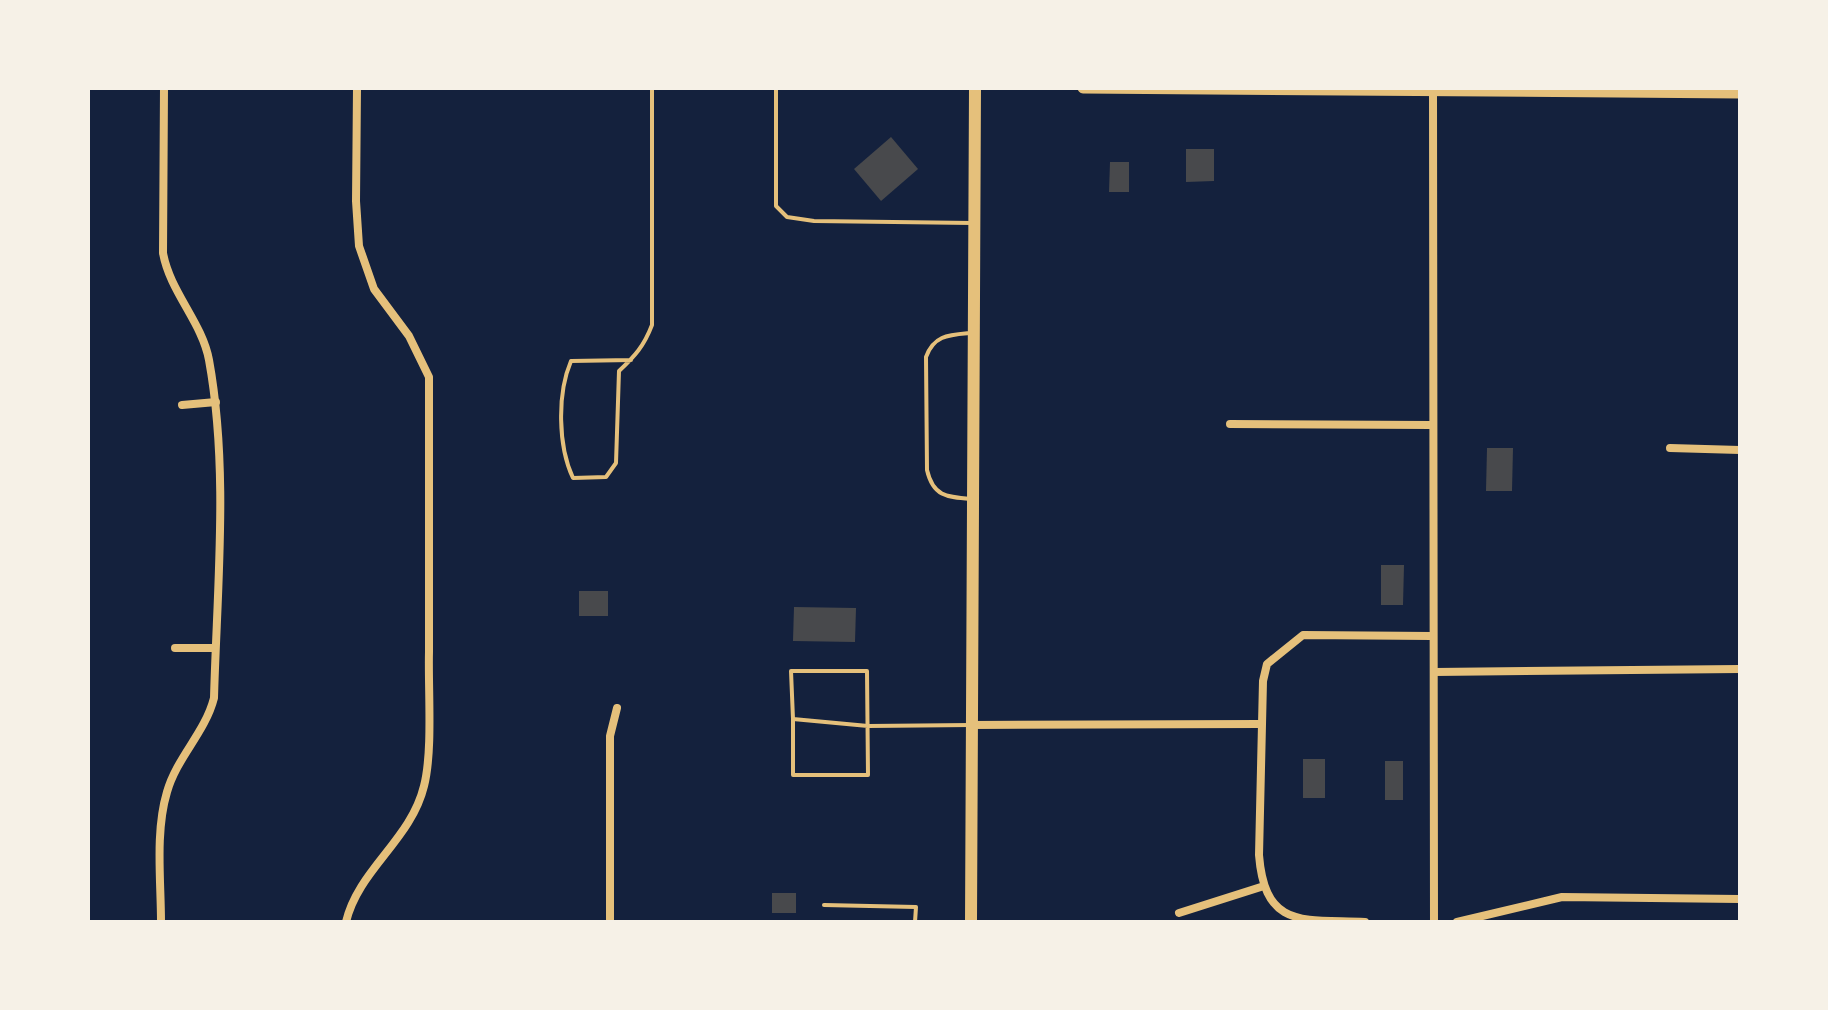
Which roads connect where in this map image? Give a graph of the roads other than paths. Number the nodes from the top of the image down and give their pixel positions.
1 (164, 88) edge
2 (357, 88) edge
3 (652, 88) edge
4 (776, 88) edge
5 (975, 88) edge
6 (1083, 88) edge
7 (1198, 89) edge
8 (1284, 89) edge
9 (1433, 91) junction
10 (1740, 93) edge
11 (975, 223) junction
12 (973, 333) junction
13 (631, 360) junction
14 (216, 402) junction
15 (182, 405) dead end
16 (1230, 424) dead end
17 (1432, 425) junction
18 (1670, 448) dead end
19 (1740, 450) edge
20 (971, 499) junction
21 (1432, 636) junction
22 (175, 648) dead end
23 (215, 648) junction
24 (1740, 669) edge
25 (1434, 672) junction
26 (617, 708) dead end
27 (793, 719) junction
28 (1260, 724) junction
29 (971, 725) junction
30 (868, 726) junction
31 (1264, 886) junction
32 (1740, 899) edge
33 (824, 905) dead end
34 (1179, 913) dead end
35 (161, 922) edge
36 (346, 922) edge
37 (610, 922) edge
38 (915, 922) edge
39 (971, 922) edge
40 (1365, 922) edge
41 (1434, 922) edge
42 (1457, 922) edge

1 - 14 street
2 - 36 street
3 - 13 lane
4 - 11 lane
5 - 11 main road
6 - 7 street
7 - 8 street
8 - 9 street
9 - 10 street
9 - 17 street
11 - 12 main road
12 - 20 main road
12 - 20 lane
13 - 13 lane
14 - 15 street
14 - 23 street
16 - 17 street
17 - 21 street
18 - 19 street
20 - 29 main road
21 - 25 street
21 - 28 street
22 - 23 street
23 - 35 street
24 - 25 street
25 - 41 street
26 - 37 street
27 - 30 lane
27 - 30 lane
27 - 30 lane
28 - 29 street
28 - 31 street
29 - 30 lane
29 - 39 main road
31 - 34 street
31 - 40 street
32 - 42 street
33 - 38 lane

